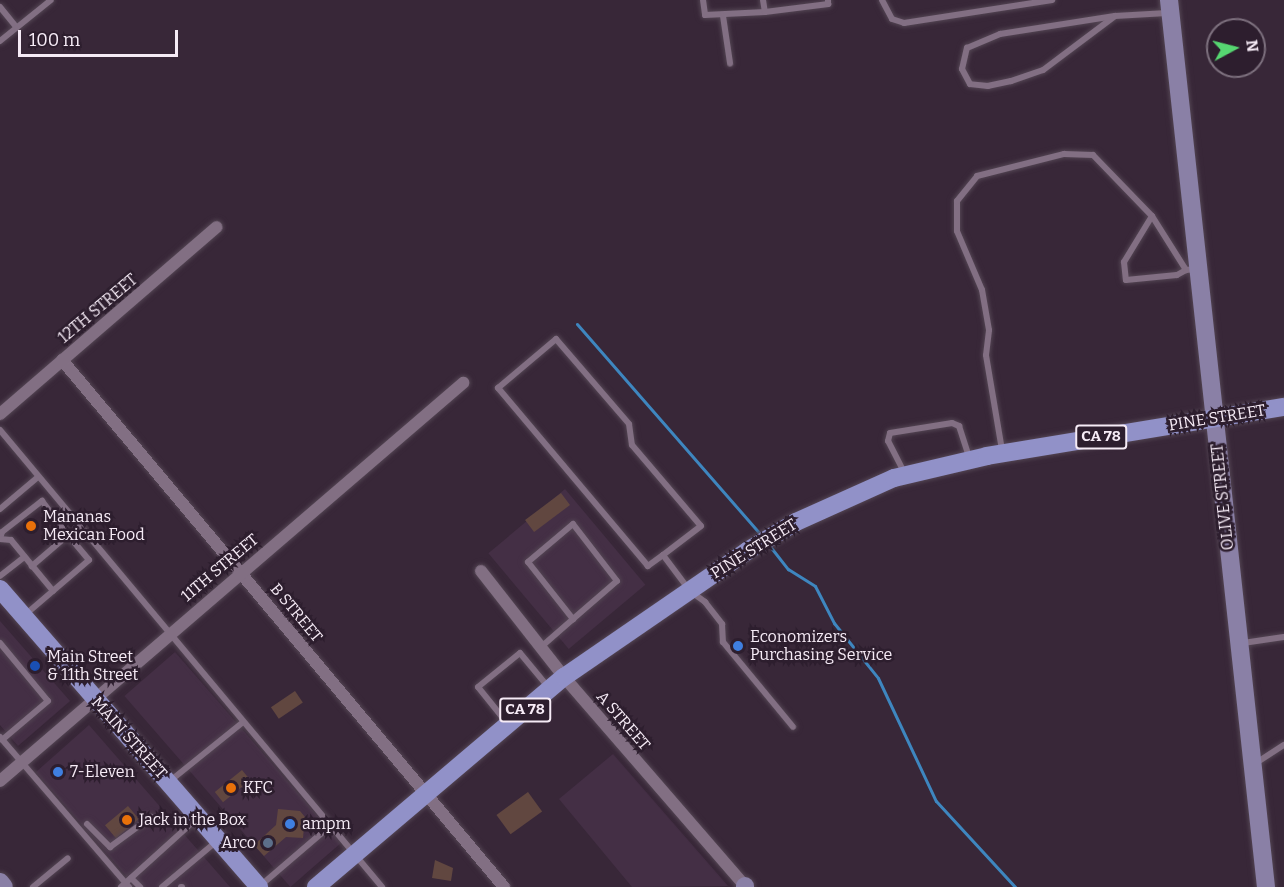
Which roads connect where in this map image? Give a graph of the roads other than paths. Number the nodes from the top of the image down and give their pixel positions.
1 (51, 0) edge
2 (703, 0) edge
3 (763, 0) edge
4 (828, 0) edge
5 (882, 0) edge
6 (1052, 0) edge
7 (0, 7) edge
8 (1170, 7) edge
9 (765, 12) junction
10 (723, 16) junction
11 (1115, 16) junction
12 (16, 27) junction
13 (0, 41) edge
14 (730, 63) dead end
15 (1152, 216) junction
16 (217, 227) dead end
17 (1192, 269) junction
18 (62, 360) junction
19 (463, 382) dead end
20 (1284, 407) edge
21 (0, 414) edge
22 (1214, 418) junction
23 (0, 430) edge
24 (1002, 454) junction
25 (971, 460) junction
26 (905, 475) junction
27 (38, 477) junction
28 (0, 509) edge
29 (68, 535) junction
30 (0, 539) edge
31 (663, 555) junction
32 (24, 557) junction
33 (32, 566) junction
34 (482, 571) dead end
35 (239, 572) junction
36 (0, 576) edge
37 (0, 589) edge
38 (53, 591) junction
39 (690, 591) junction
40 (24, 617) junction
41 (573, 619) junction
42 (169, 632) junction
43 (1284, 637) edge
44 (0, 643) edge
45 (1239, 643) junction
46 (541, 647) junction
47 (564, 677) junction
48 (549, 689) junction
49 (94, 699) junction
50 (242, 723) junction
51 (508, 724) junction
52 (793, 727) dead end
53 (1, 739) edge
54 (1284, 745) edge
55 (22, 763) junction
56 (1253, 765) junction
57 (0, 781) edge
58 (169, 782) junction
59 (426, 792) junction
60 (151, 817) dead end
61 (198, 818) junction
62 (87, 824) dead end
63 (330, 825) junction
64 (218, 840) junction
65 (354, 854) junction
66 (68, 858) dead end
67 (0, 882) edge
68 (127, 884) edge
69 (4, 887) edge
70 (33, 887) edge
71 (140, 887) edge
72 (162, 887) edge
73 (259, 887) edge
74 (315, 887) edge
75 (382, 887) edge
76 (504, 887) edge
77 (745, 887) edge
78 (1266, 887) edge

1 - 12 lane
2 - 10 lane
3 - 9 lane
4 - 9 lane
5 - 6 lane
7 - 12 lane
8 - 11 lane
8 - 17 street, OLIVE STREET
9 - 10 lane
10 - 14 lane
11 - 11 lane
12 - 13 lane
15 - 17 lane
15 - 17 lane
15 - 24 lane
16 - 18 street, 12TH STREET
17 - 22 street, OLIVE STREET
18 - 21 street, 12TH STREET
18 - 35 street, B STREET
19 - 35 street, 11TH STREET
20 - 22 main road, PINE STREET / CA 78
22 - 24 main road, PINE STREET / CA 78
22 - 45 street, OLIVE STREET
23 - 27 lane
24 - 25 main road, PINE STREET / CA 78
25 - 26 main road, PINE STREET / CA 78
25 - 26 lane
26 - 39 main road, PINE STREET / CA 78
27 - 28 lane
27 - 42 lane
29 - 30 lane
29 - 33 lane
29 - 38 lane
30 - 32 lane
31 - 31 lane
31 - 39 lane
32 - 33 lane
32 - 36 lane
33 - 38 lane
34 - 46 street, A STREET
35 - 42 street, 11TH STREET
35 - 59 street, B STREET
37 - 40 main road, MAIN STREET
38 - 40 lane
39 - 47 main road, PINE STREET / CA 78
39 - 52 lane
40 - 49 main road, MAIN STREET
41 - 41 lane
41 - 46 lane
42 - 49 street, 11TH STREET
42 - 50 lane
43 - 45 lane
44 - 53 lane
45 - 56 street, OLIVE STREET
46 - 47 street, A STREET
47 - 48 main road, PINE STREET / CA 78
47 - 77 street, A STREET
48 - 51 main road, PINE STREET / CA 78
48 - 51 lane
49 - 55 street, 11TH STREET
49 - 58 main road, MAIN STREET
50 - 58 lane
50 - 63 lane
51 - 59 main road, PINE STREET / CA 78
53 - 55 lane
54 - 56 lane
55 - 57 street, 11TH STREET
55 - 68 lane
56 - 78 street, OLIVE STREET
58 - 61 main road, MAIN STREET
59 - 65 main road, PINE STREET / CA 78
59 - 76 street, B STREET
60 - 62 lane
61 - 64 main road, MAIN STREET
61 - 68 lane
63 - 65 lane
63 - 73 lane
64 - 72 lane
64 - 73 main road, MAIN STREET
65 - 74 main road, PINE STREET / CA 78
65 - 75 lane
66 - 70 lane
67 - 69 street
68 - 71 lane

